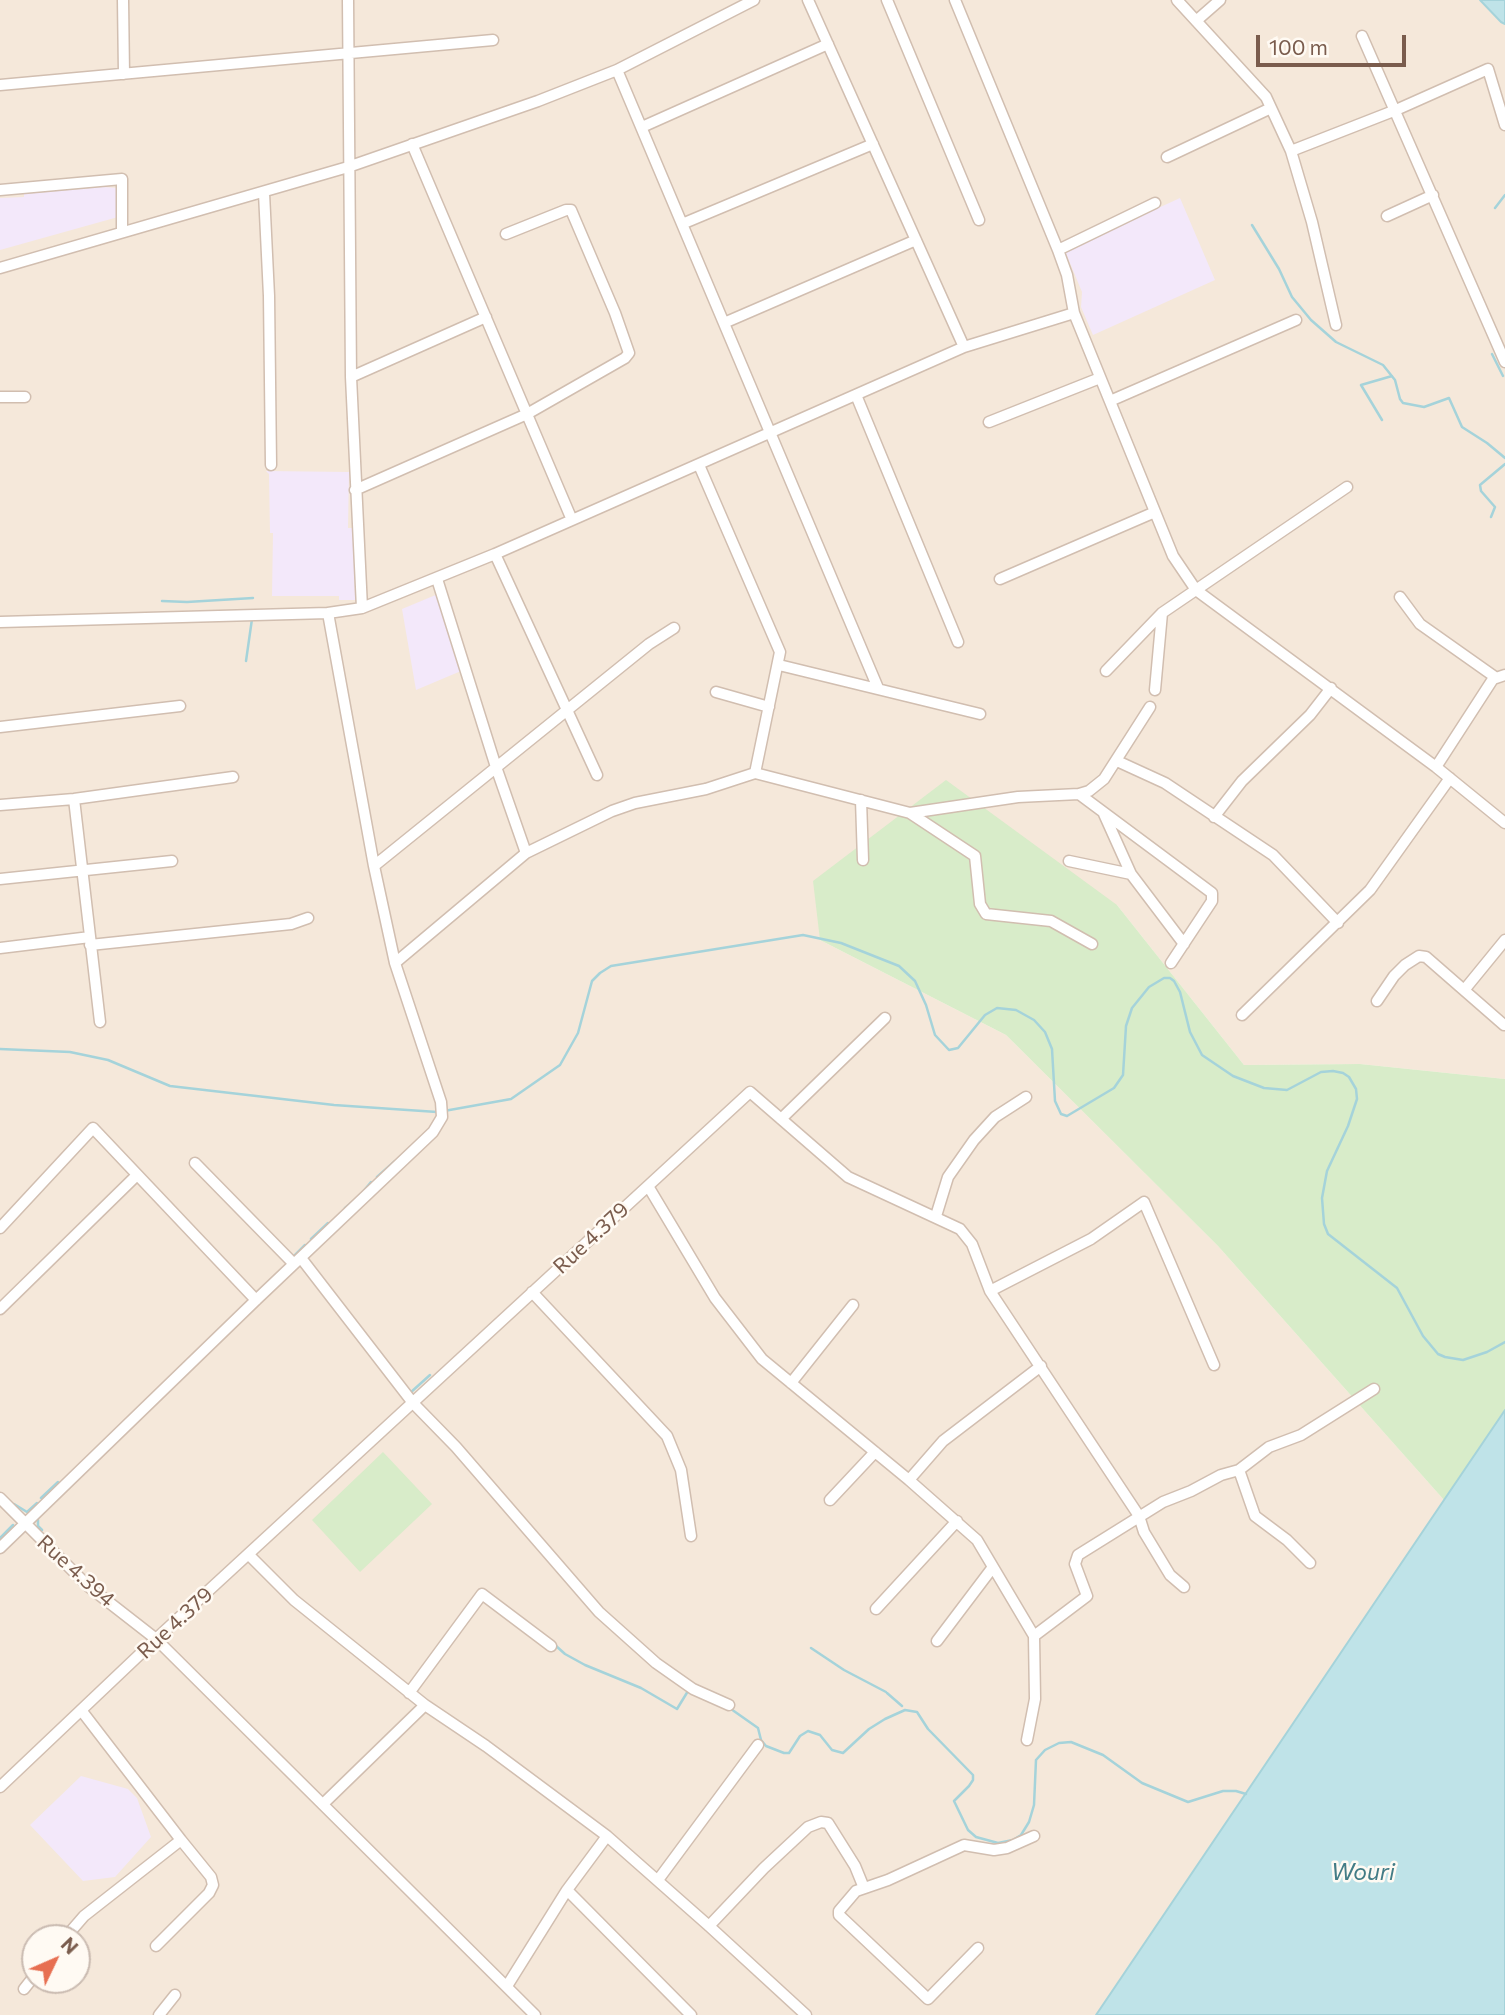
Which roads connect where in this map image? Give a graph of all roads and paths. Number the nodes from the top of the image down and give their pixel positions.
1 (123, 0) edge
2 (348, 0) edge
3 (754, 0) edge
4 (808, 0) edge
5 (887, 0) edge
6 (955, 0) edge
7 (1177, 0) edge
8 (1220, 0) edge
9 (1196, 21) junction
10 (1363, 36) dead end
11 (493, 40) dead end
12 (828, 44) junction
13 (348, 53) junction
14 (617, 70) junction
15 (124, 74) junction
16 (0, 85) edge
17 (1271, 108) junction
18 (1396, 110) junction
19 (1505, 125) edge
20 (642, 127) junction
21 (412, 144) junction
22 (873, 144) junction
23 (1291, 151) junction
24 (1167, 157) dead end
25 (348, 167) junction
26 (0, 190) edge
27 (264, 193) junction
28 (1433, 195) junction
29 (1155, 203) dead end
30 (1387, 216) dead end
31 (979, 220) dead end
32 (682, 224) junction
33 (122, 232) junction
34 (506, 234) dead end
35 (916, 240) junction
36 (1058, 250) junction
37 (0, 268) edge
38 (1074, 313) junction
39 (486, 317) junction
40 (1296, 320) dead end
41 (724, 323) junction
42 (1336, 325) dead end
43 (964, 346) junction
44 (1505, 362) edge
45 (351, 377) junction
46 (1100, 378) junction
47 (856, 395) junction
48 (0, 397) edge
49 (25, 397) dead end
50 (1110, 401) junction
51 (527, 414) junction
52 (989, 422) dead end
53 (770, 433) junction
54 (271, 465) dead end
55 (699, 465) junction
56 (1347, 487) dead end
57 (355, 489) junction
58 (1155, 512) junction
59 (572, 520) junction
60 (495, 554) junction
61 (437, 579) junction
62 (1000, 579) dead end
63 (1196, 590) junction
64 (1400, 597) dead end
65 (362, 608) junction
66 (328, 613) junction
67 (1162, 613) junction
68 (0, 622) edge
69 (674, 628) dead end
70 (958, 642) dead end
71 (779, 665) junction
72 (1106, 671) dead end
73 (1500, 676) edge
74 (878, 688) junction
75 (1331, 688) junction
76 (1155, 690) dead end
77 (716, 692) dead end
78 (180, 706) dead end
79 (769, 707) junction
80 (1150, 707) dead end
81 (567, 710) junction
82 (979, 714) dead end
83 (0, 727) edge
84 (1117, 761) junction
85 (496, 767) junction
86 (1436, 767) junction
87 (754, 773) junction
88 (597, 775) dead end
89 (233, 776) dead end
90 (1450, 778) junction
91 (1079, 793) junction
92 (74, 799) junction
93 (861, 800) junction
94 (0, 805) edge
95 (909, 813) junction
96 (1104, 814) junction
97 (1214, 817) junction
98 (1505, 823) edge
99 (526, 853) junction
100 (863, 860) dead end
101 (172, 861) dead end
102 (1069, 861) dead end
103 (374, 866) junction
104 (83, 871) junction
105 (1131, 874) junction
106 (0, 878) edge
107 (308, 918) dead end
108 (1338, 923) junction
109 (1505, 940) edge
110 (90, 941) junction
111 (1092, 944) dead end
112 (1184, 944) junction
113 (0, 948) edge
114 (394, 963) junction
115 (1171, 963) dead end
116 (1465, 989) junction
117 (1377, 1001) dead end
118 (1242, 1014) dead end
119 (885, 1018) dead end
120 (100, 1022) dead end
121 (1504, 1025) edge
122 (1026, 1097) dead end
123 (781, 1119) junction
124 (195, 1163) dead end
125 (136, 1175) junction
126 (648, 1186) junction
127 (936, 1216) junction
128 (0, 1228) edge
129 (297, 1261) junction
130 (990, 1291) junction
131 (532, 1292) junction
132 (256, 1300) junction
133 (853, 1305) dead end
134 (0, 1309) edge
135 (1214, 1364) dead end
136 (1041, 1366) junction
137 (791, 1382) junction
138 (1374, 1389) dead end
139 (413, 1403) junction
140 (875, 1452) junction
141 (1239, 1470) junction
142 (909, 1480) junction
143 (0, 1498) edge
144 (830, 1500) dead end
145 (1139, 1516) junction
146 (957, 1521) junction
147 (25, 1524) junction
148 (691, 1536) dead end
149 (0, 1548) edge
150 (248, 1555) junction
151 (1310, 1563) dead end
152 (993, 1567) junction
153 (1184, 1587) dead end
154 (876, 1609) dead end
155 (1034, 1636) junction
156 (156, 1639) junction
157 (937, 1641) dead end
158 (551, 1646) dead end
159 (410, 1693) junction
160 (425, 1705) junction
161 (729, 1705) dead end
162 (81, 1710) junction
163 (1027, 1740) dead end
164 (758, 1745) dead end
165 (0, 1787) edge
166 (323, 1804) junction
167 (607, 1836) junction
168 (1034, 1836) dead end
169 (181, 1840) junction
170 (658, 1880) junction
171 (864, 1888) junction
172 (567, 1890) junction
173 (77, 1924) edge
174 (709, 1926) junction
175 (156, 1946) dead end
176 (978, 1948) dead end
177 (507, 1986) junction
178 (175, 1995) dead end
179 (159, 2015) edge
180 (535, 2015) edge
181 (691, 2015) edge
182 (806, 2015) edge

1 - 15 street
2 - 13 street
3 - 14 street
4 - 12 street
5 - 31 street
6 - 36 street
7 - 9 street
8 - 9 street
9 - 17 street
10 - 18 street
11 - 13 street
12 - 20 street
12 - 22 street
13 - 15 street
13 - 25 street
14 - 20 street
14 - 21 street
15 - 16 street
17 - 23 street
17 - 24 street
18 - 19 street
18 - 23 street
18 - 28 street
20 - 32 street
21 - 25 street
21 - 39 street
22 - 32 street
22 - 35 street
23 - 42 street
25 - 27 street
25 - 45 street
26 - 33 street
27 - 33 street
27 - 54 street
28 - 30 street
28 - 44 street
29 - 36 street
32 - 41 street
33 - 37 street
34 - 51 street
35 - 41 street
35 - 43 street
36 - 38 street
38 - 43 street
38 - 46 street
39 - 45 street
39 - 51 street
40 - 50 street
41 - 53 street
43 - 47 street
45 - 57 street
46 - 50 street
46 - 52 street
47 - 53 street
47 - 70 street
48 - 49 street
50 - 58 street
51 - 57 street
51 - 59 street
53 - 55 street
53 - 74 street
55 - 59 street
55 - 71 street
56 - 63 street
57 - 65 street
58 - 62 street
58 - 63 street
59 - 60 street
60 - 61 street
60 - 81 street
61 - 65 street
61 - 85 street
63 - 67 street
63 - 75 street
64 - 73 street
65 - 66 street
66 - 68 street
66 - 103 street
67 - 72 street
67 - 76 street
69 - 81 street
71 - 74 street
71 - 79 street
73 - 86 street
74 - 82 street
75 - 86 street
75 - 97 street
77 - 79 street
78 - 83 street
79 - 87 street
80 - 84 street
81 - 85 street
81 - 88 street
84 - 91 street
84 - 97 street
85 - 99 street
85 - 103 street
86 - 90 street
87 - 93 street
87 - 99 street
89 - 92 street
90 - 98 street
90 - 108 street
91 - 95 street
91 - 96 street
92 - 94 street
92 - 104 street
93 - 95 street
93 - 100 street
95 - 111 street
96 - 105 street
96 - 112 street
97 - 108 street
99 - 114 street
101 - 104 street
102 - 105 street
103 - 114 street
104 - 106 street
104 - 110 street
105 - 112 street
107 - 110 street
108 - 118 street
109 - 116 street
110 - 113 street
110 - 120 street
112 - 115 street
114 - 129 street
116 - 117 street
116 - 121 street
119 - 123 street
122 - 127 street
123 - 126 street, Rue 4.379
123 - 127 street, Rue 4.379
124 - 129 street
125 - 128 street
125 - 132 street
125 - 134 street
126 - 131 street, Rue 4.379
126 - 137 street
127 - 130 street, Rue 4.379
129 - 132 street
129 - 139 street
130 - 135 street
130 - 136 street, Rue 4.379
131 - 139 street, Rue 4.379
131 - 148 street
132 - 147 street
133 - 137 street
136 - 142 street
136 - 145 street, Rue 4.379
137 - 140 street
138 - 141 street
139 - 150 street, Rue 4.379
139 - 161 street
140 - 142 street
140 - 144 street
141 - 145 street
141 - 151 street
142 - 146 street
143 - 147 street, Rue 4.394
145 - 153 street, Rue 4.379
145 - 155 street
146 - 152 street
146 - 154 street
147 - 149 street
147 - 156 street, Rue 4.394
150 - 156 street, Rue 4.379
150 - 159 street
152 - 155 street
152 - 157 street
155 - 163 street
156 - 162 street, Rue 4.379
156 - 166 street, Rue 4.394
158 - 159 street
159 - 160 street
160 - 166 street
160 - 167 street
162 - 165 street, Rue 4.379
162 - 169 street
164 - 170 street
166 - 177 street, Rue 4.394
167 - 170 street
167 - 172 street
168 - 171 street
169 - 173 street
169 - 175 street
170 - 174 street
171 - 174 street
171 - 176 street
172 - 177 street
172 - 181 street
174 - 182 street
177 - 180 street, Rue 4.394
178 - 179 street

